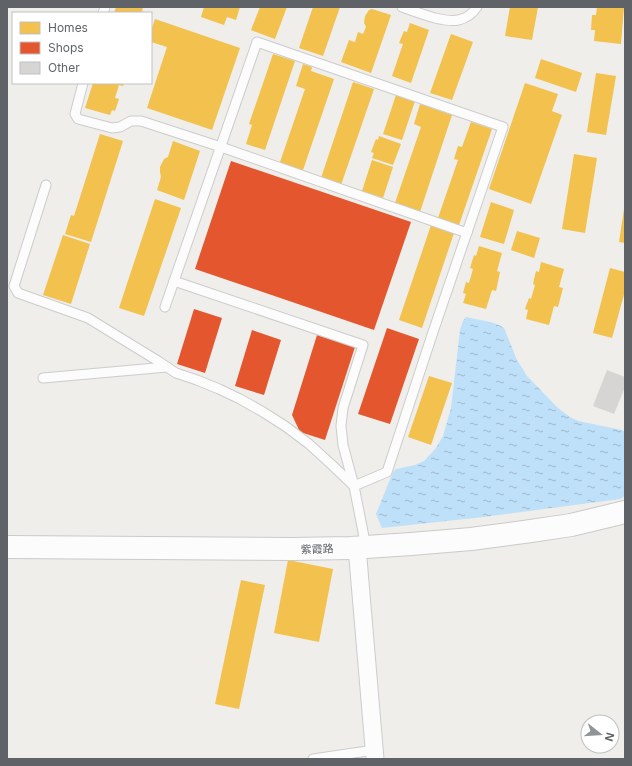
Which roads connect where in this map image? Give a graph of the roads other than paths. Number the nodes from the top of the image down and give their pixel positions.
1 (402, 7) edge
2 (477, 7) edge
3 (84, 84) edge
4 (221, 147) junction
5 (46, 185) dead end
6 (467, 233) junction
7 (174, 281) junction
8 (165, 307) dead end
9 (167, 367) junction
10 (43, 378) dead end
11 (354, 486) junction
12 (625, 512) edge
13 (7, 547) edge
14 (361, 547) junction
15 (375, 755) edge
16 (313, 759) edge

1 - 2 lane
3 - 4 lane
4 - 6 lane
4 - 6 lane
4 - 7 lane
5 - 9 lane
6 - 11 lane
7 - 8 lane
7 - 11 lane
9 - 10 lane
9 - 11 lane
11 - 14 lane
12 - 14 street, 紫霞路
13 - 14 street, 紫霞路
14 - 15 street
15 - 16 lane

